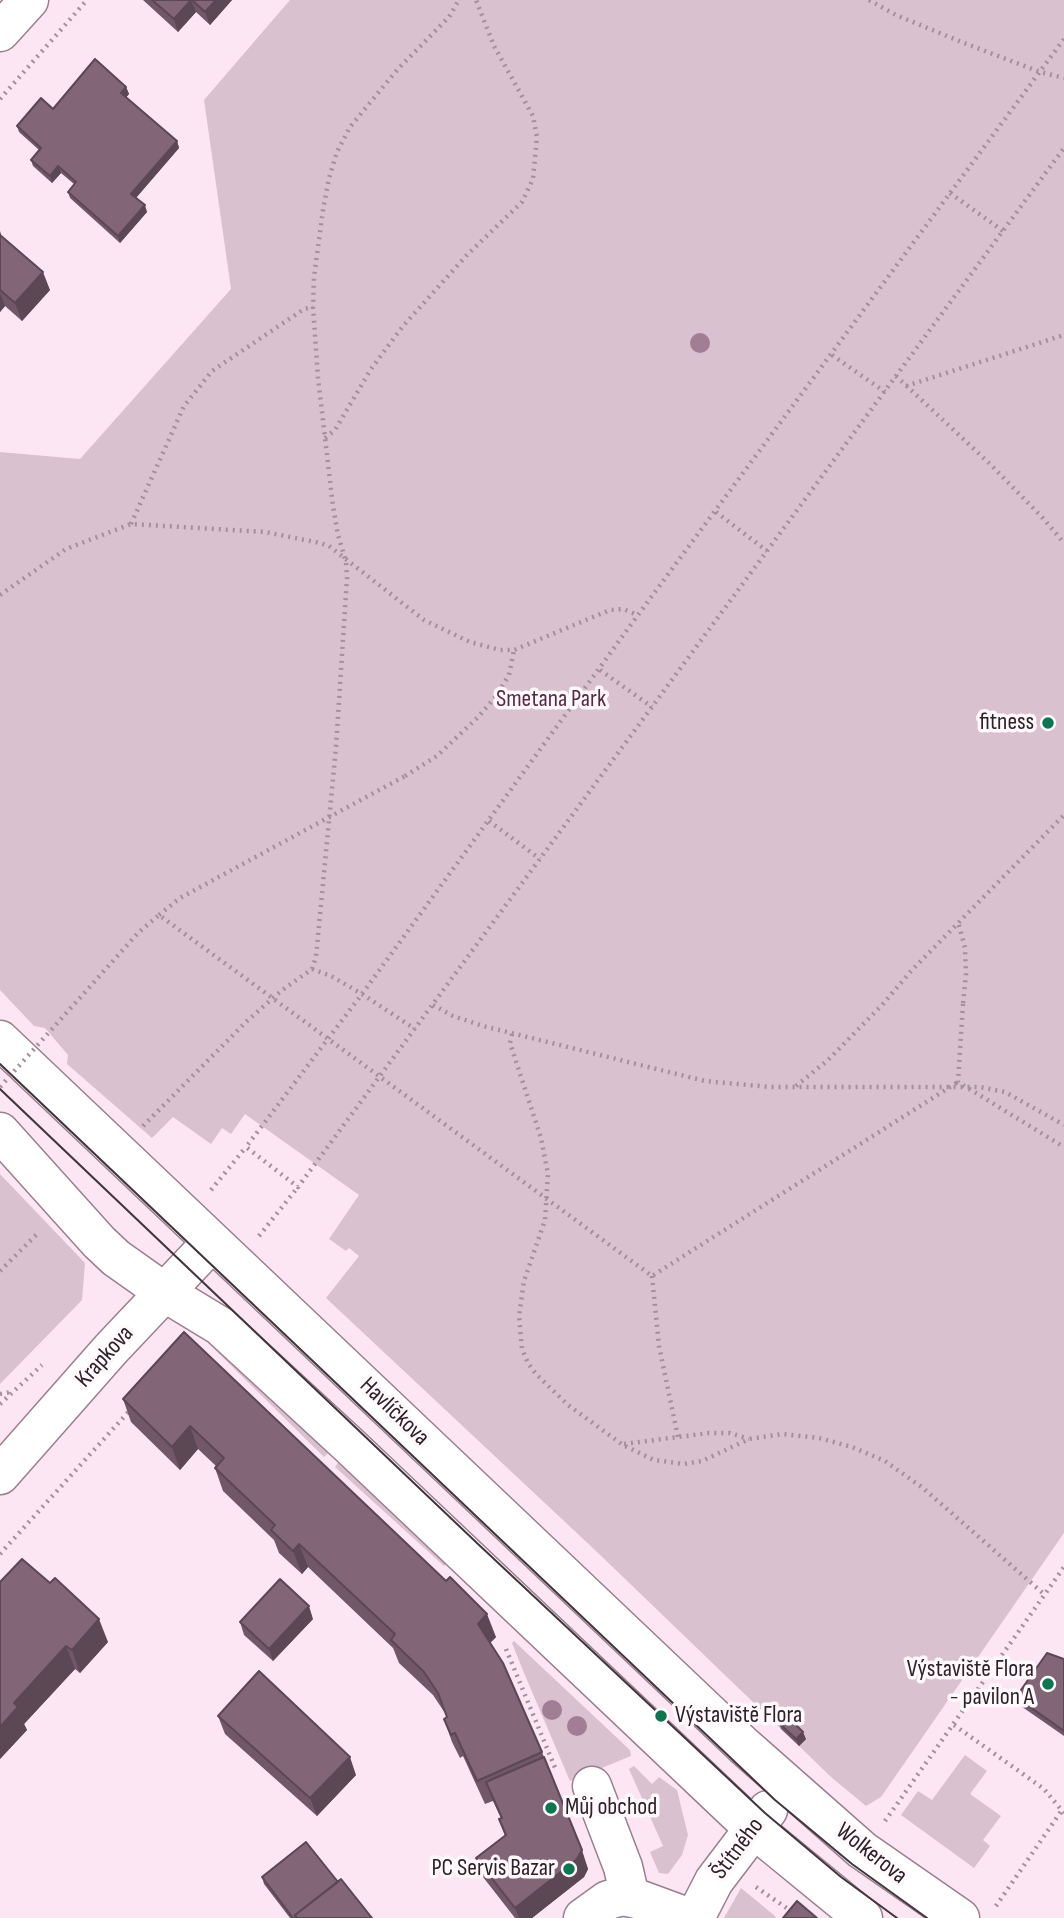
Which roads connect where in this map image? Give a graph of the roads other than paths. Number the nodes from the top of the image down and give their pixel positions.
1 (0, 1040) edge
2 (0, 1132) edge
3 (212, 1242) junction
4 (164, 1292) junction
5 (0, 1475) edge
6 (576, 1781) road end
7 (787, 1784) junction
8 (753, 1828) junction
9 (630, 1897) junction
10 (975, 1917) edge
11 (583, 1918) edge
12 (693, 1918) edge
13 (863, 1918) edge

1 - 3 street, Havlíčkova
2 - 4 street
3 - 4 street, Krapkova
3 - 7 street, Havlíčkova
4 - 5 street, Krapkova
4 - 8 street
6 - 9 street
7 - 8 street, Štítného
7 - 10 street, Wolkerova
8 - 12 street, Štítného
8 - 13 street
9 - 11 street
9 - 12 street, Štítného

